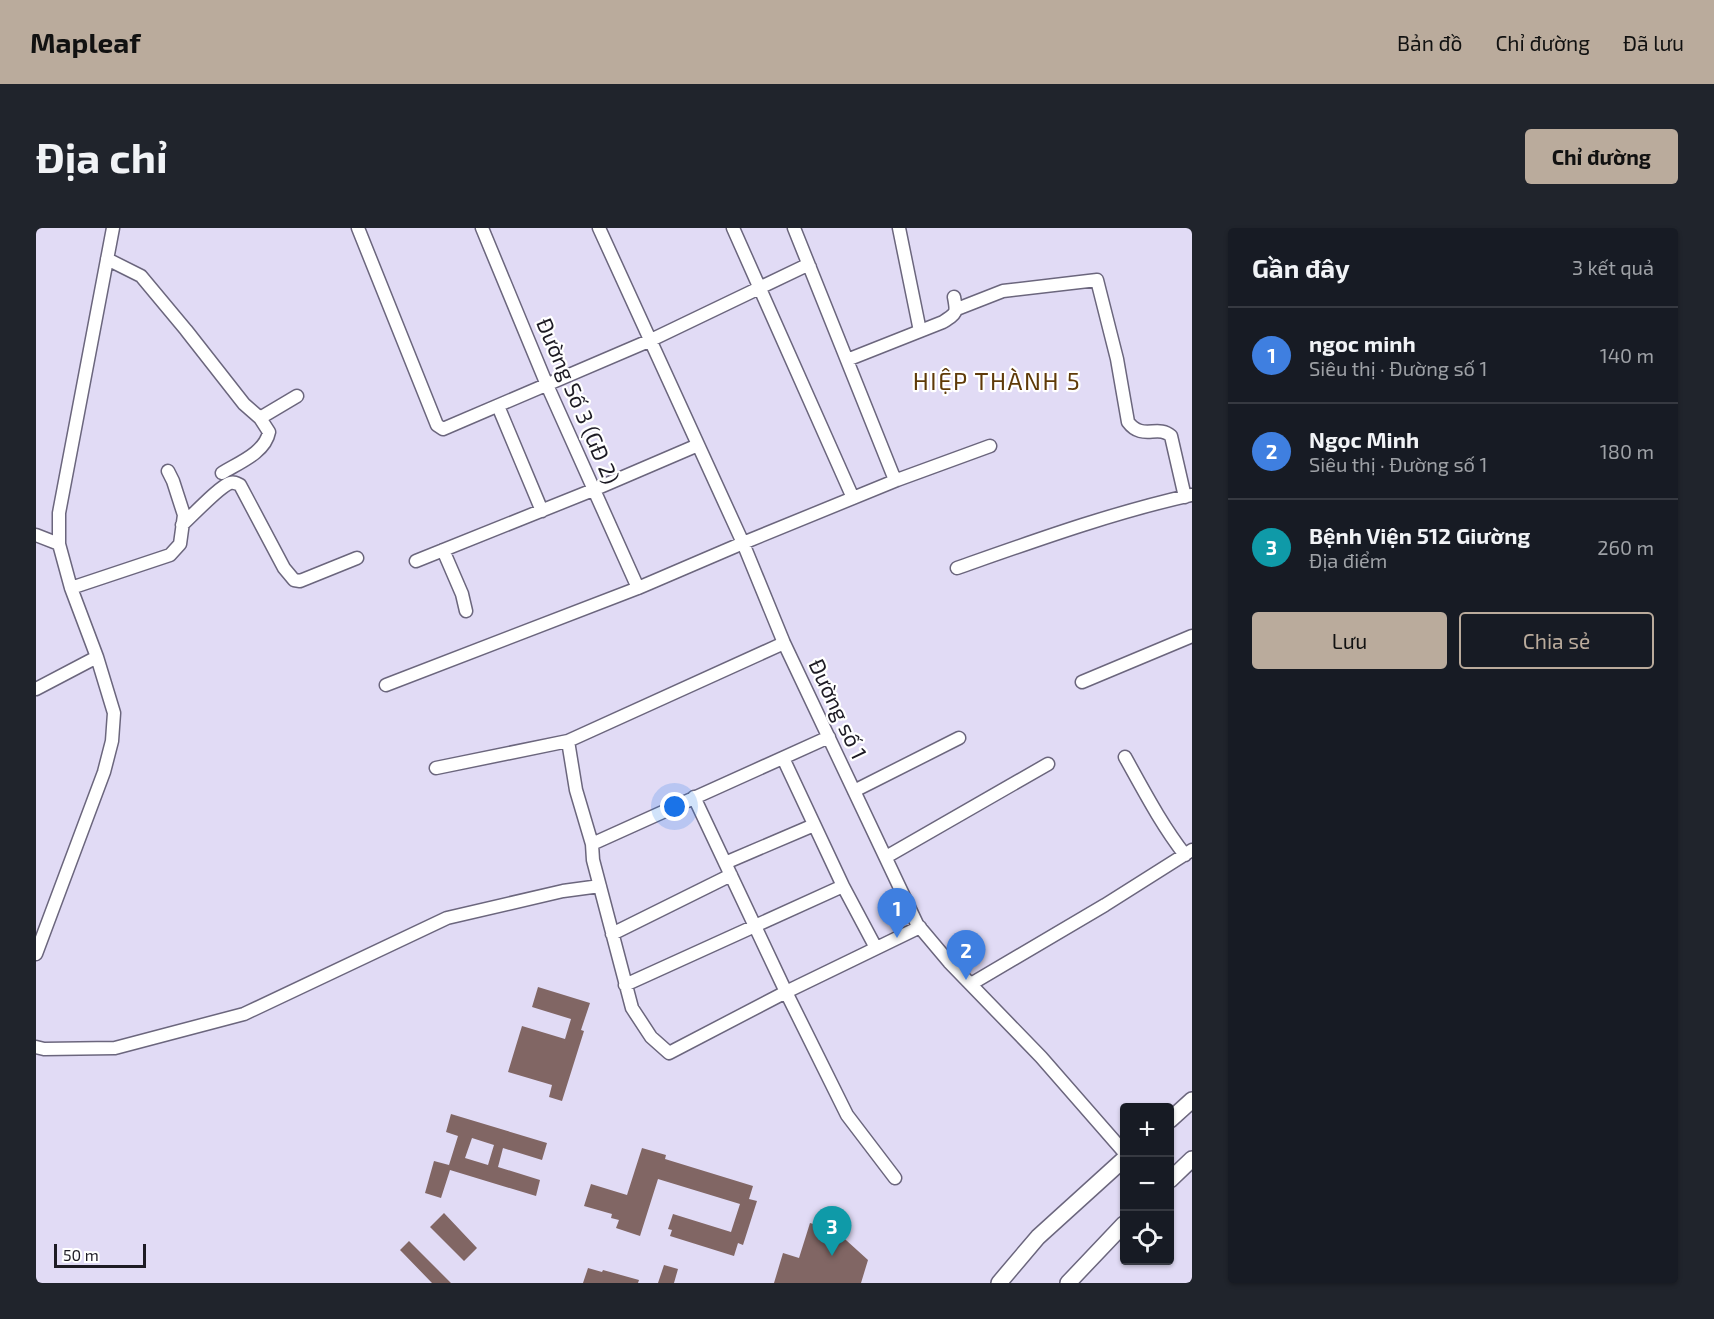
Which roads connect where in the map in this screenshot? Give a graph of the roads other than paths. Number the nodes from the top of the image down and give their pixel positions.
1 (113, 228) edge
2 (358, 228) edge
3 (482, 228) edge
4 (599, 228) edge
5 (734, 228) edge
6 (794, 228) edge
7 (899, 228) edge
8 (107, 259) junction
9 (810, 267) junction
10 (759, 288) junction
11 (920, 331) junction
12 (651, 340) junction
13 (847, 360) junction
14 (546, 385) junction
15 (297, 396) dead end
16 (498, 405) junction
17 (260, 418) junction
18 (698, 445) junction
19 (990, 446) dead end
20 (168, 471) dead end
21 (222, 473) dead end
22 (897, 480) junction
23 (593, 490) junction
24 (1189, 496) edge
25 (853, 498) junction
26 (542, 511) junction
27 (182, 525) junction
28 (36, 535) edge
29 (743, 543) junction
30 (59, 544) junction
31 (443, 550) junction
32 (357, 558) dead end
33 (416, 561) dead end
34 (957, 568) dead end
35 (71, 588) junction
36 (638, 588) junction
37 (466, 611) dead end
38 (1192, 636) edge
39 (784, 643) junction
40 (97, 657) junction
41 (1082, 682) dead end
42 (386, 685) dead end
43 (36, 689) edge
44 (829, 738) junction
45 (959, 738) dead end
46 (568, 741) junction
47 (1125, 757) dead end
48 (783, 758) junction
49 (1048, 764) dead end
50 (436, 768) dead end
51 (854, 791) junction
52 (694, 797) junction
53 (814, 825) junction
54 (592, 844) junction
55 (1189, 853) edge
56 (886, 857) junction
57 (728, 869) junction
58 (600, 886) junction
59 (843, 886) junction
60 (755, 926) junction
61 (920, 927) junction
62 (612, 934) junction
63 (876, 948) junction
64 (36, 954) edge
65 (971, 984) junction
66 (625, 985) junction
67 (786, 992) junction
68 (36, 1047) edge
69 (1192, 1100) edge
70 (1174, 1116) edge
71 (1120, 1146) edge
72 (1192, 1159) edge
73 (1120, 1164) edge
74 (1174, 1176) edge
75 (895, 1178) dead end
76 (1120, 1229) edge
77 (999, 1283) edge
78 (1068, 1283) edge

1 - 8 street
2 - 16 street
3 - 14 street, Đường Số 3 (GĐ 2)
4 - 12 street, Đường số 1
5 - 10 street
6 - 9 street
7 - 11 street
8 - 17 street
8 - 30 street
9 - 10 street
9 - 13 street
10 - 12 street
10 - 25 street
11 - 13 street
11 - 24 street
12 - 14 street
12 - 18 street, Đường số 1
13 - 22 street
14 - 16 street
14 - 23 street, Đường Số 3 (GĐ 2)
15 - 17 street
16 - 26 street
17 - 21 street
18 - 23 street
18 - 29 street, Đường số 1
19 - 22 street
20 - 27 street
22 - 25 street
23 - 26 street
23 - 36 street, Đường Số 3 (GĐ 2)
24 - 34 street
25 - 29 street
26 - 31 street
27 - 32 street
27 - 35 street
28 - 30 street
29 - 36 street
29 - 39 street, Đường số 1
30 - 35 street
31 - 33 street
31 - 37 street
35 - 40 street
36 - 42 street
38 - 41 street
39 - 44 street, Đường số 1
39 - 46 street
40 - 43 street
40 - 64 street
44 - 48 street
44 - 51 street, Đường số 1
45 - 51 street
46 - 50 street
46 - 54 street
47 - 55 street
48 - 52 street
48 - 53 street
49 - 56 street
51 - 56 street, Đường số 1
52 - 54 street
52 - 57 street
53 - 57 street
53 - 59 street
54 - 58 street
55 - 65 street
56 - 61 street, Đường số 1
57 - 60 street
57 - 62 street
58 - 62 street
58 - 68 street
59 - 60 street
59 - 63 street
60 - 66 street
60 - 67 street
61 - 63 street
61 - 65 street, Đường số 1
62 - 66 street
63 - 67 street
65 - 71 street, Đường số 1
66 - 67 street
67 - 75 street
69 - 70 main road
72 - 74 main road
73 - 77 main road
76 - 78 main road

